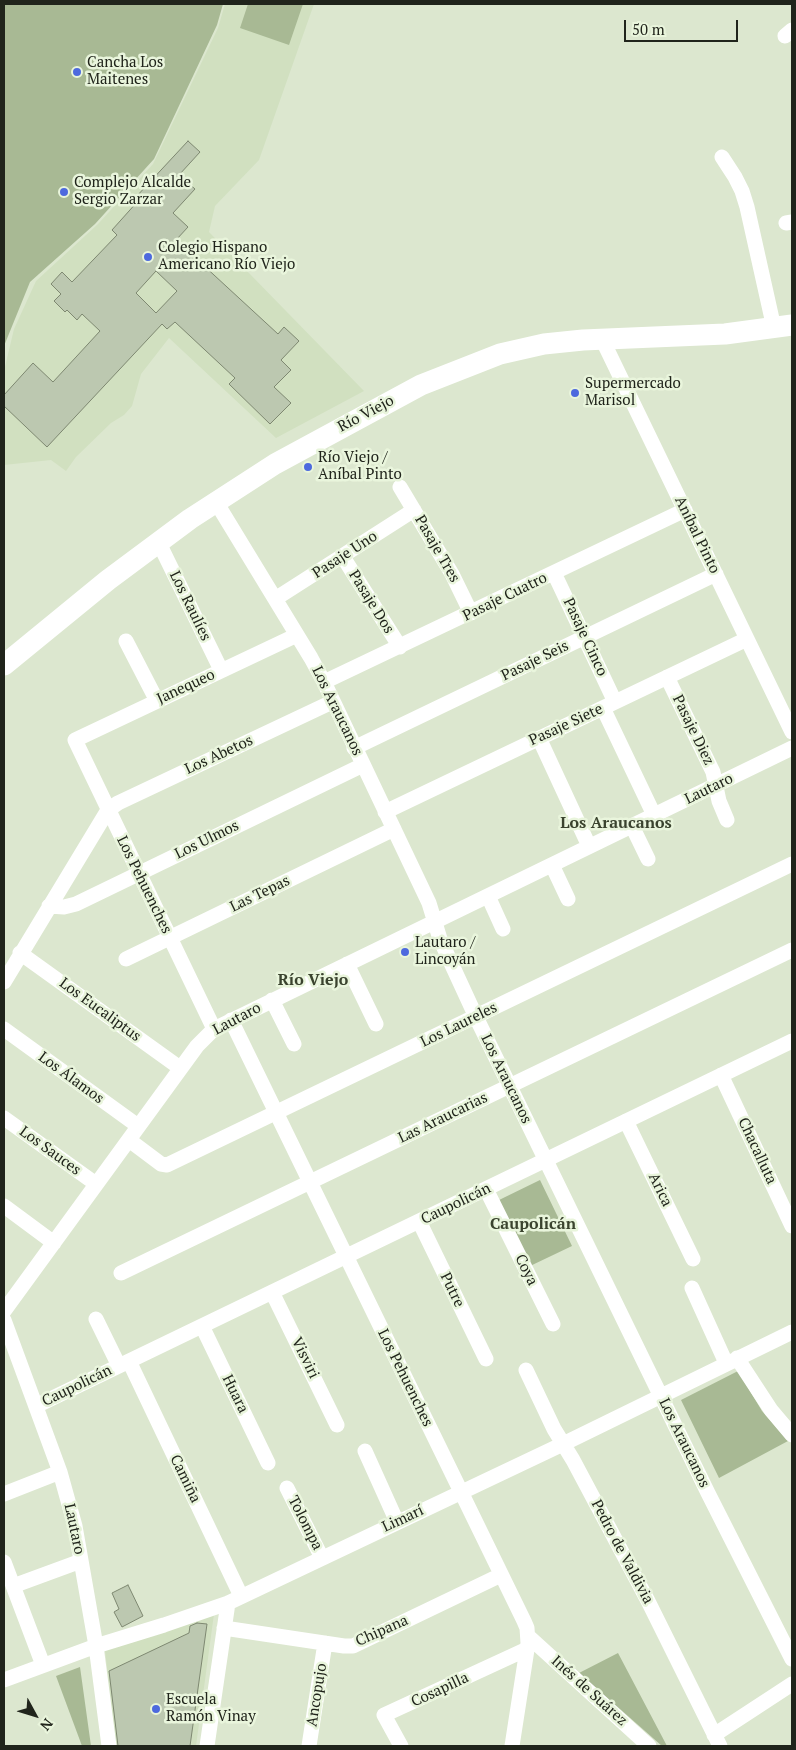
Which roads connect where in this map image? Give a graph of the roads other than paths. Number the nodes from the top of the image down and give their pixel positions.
1 (722, 157) dead end
2 (783, 327) edge
3 (602, 339) junction
4 (400, 487) dead end
5 (216, 502) junction
6 (414, 510) junction
7 (685, 510) junction
8 (158, 541) junction
9 (343, 557) junction
10 (554, 573) junction
11 (716, 574) junction
12 (275, 599) junction
13 (471, 613) junction
14 (297, 635) junction
15 (585, 637) junction
16 (747, 639) junction
17 (126, 641) dead end
18 (400, 647) junction
19 (4, 665) edge
20 (221, 670) junction
21 (668, 677) junction
22 (324, 682) junction
23 (157, 701) junction
24 (332, 702) junction
25 (609, 705) junction
26 (792, 732) edge
27 (539, 738) junction
28 (74, 740) joint
29 (354, 748) junction
30 (792, 748) edge
31 (363, 765) junction
32 (716, 785) junction
33 (108, 810) junction
34 (385, 812) junction
35 (654, 815) junction
36 (728, 820) dead end
37 (632, 826) junction
38 (394, 829) junction
39 (589, 846) junction
40 (648, 859) dead end
41 (552, 864) junction
42 (792, 864) edge
43 (139, 873) junction
44 (488, 896) junction
45 (568, 899) dead end
46 (49, 906) junction
47 (435, 922) junction
48 (503, 929) dead end
49 (170, 938) junction
50 (792, 950) edge
51 (20, 953) junction
52 (126, 959) dead end
53 (347, 964) junction
54 (4, 982) edge
55 (272, 1000) junction
56 (476, 1017) junction
57 (231, 1020) junction
58 (376, 1024) dead end
59 (4, 1029) edge
60 (214, 1029) junction
61 (792, 1041) edge
62 (294, 1044) dead end
63 (180, 1068) junction
64 (721, 1075) junction
65 (510, 1086) junction
66 (277, 1113) junction
67 (4, 1118) edge
68 (626, 1121) junction
69 (138, 1126) junction
70 (128, 1140) junction
71 (545, 1160) junction
72 (310, 1182) junction
73 (96, 1184) junction
74 (486, 1189) junction
75 (4, 1206) edge
76 (419, 1221) junction
77 (792, 1226) edge
78 (54, 1243) junction
79 (346, 1256) junction
80 (693, 1259) dead end
81 (121, 1273) dead end
82 (692, 1288) dead end
83 (272, 1292) junction
84 (4, 1310) edge
85 (96, 1319) dead end
86 (4, 1320) edge
87 (553, 1324) dead end
88 (202, 1326) junction
89 (792, 1332) edge
90 (486, 1360) dead end
91 (732, 1361) junction
92 (124, 1364) junction
93 (526, 1370) dead end
94 (661, 1395) junction
95 (36, 1406) junction
96 (337, 1425) dead end
97 (792, 1436) edge
98 (563, 1444) junction
99 (365, 1452) dead end
100 (268, 1463) dead end
101 (60, 1472) junction
102 (287, 1488) dead end
103 (461, 1492) junction
104 (4, 1494) edge
105 (397, 1522) junction
106 (322, 1558) junction
107 (81, 1560) junction
108 (4, 1562) edge
109 (501, 1575) junction
110 (9, 1581) edge
111 (235, 1599) junction
112 (224, 1628) junction
113 (324, 1643) junction
114 (527, 1643) junction
115 (96, 1646) junction
116 (792, 1659) edge
117 (43, 1665) junction
118 (4, 1680) edge
119 (792, 1684) edge
120 (717, 1741) edge
121 (516, 1743) edge
122 (109, 1746) edge
123 (207, 1746) edge
124 (309, 1746) edge
125 (401, 1746) edge
126 (649, 1746) edge

1 - 2 street
2 - 3 main road, Río Viejo
3 - 5 main road, Río Viejo
3 - 7 street, Aníbal Pinto
4 - 6 street, Pasaje Tres
5 - 8 main road, Río Viejo
5 - 12 street, Los Araucanos
6 - 9 street, Pasaje Uno
6 - 13 street, Pasaje Tres
7 - 10 street, Pasaje Cuatro
7 - 11 street, Aníbal Pinto
8 - 19 main road, Río Viejo
8 - 20 street, Los Raulíes
9 - 12 street, Pasaje Uno
9 - 18 street, Pasaje Dos
10 - 13 street, Pasaje Cuatro
10 - 15 street, Pasaje Cinco
11 - 15 street, Pasaje Seis
11 - 16 street, Aníbal Pinto
12 - 14 street, Los Araucanos
13 - 18 street, Pasaje Cuatro
14 - 20 street, Janequeo
14 - 22 street, Los Araucanos
15 - 25 street, Pasaje Cinco
15 - 29 street, Pasaje Seis
16 - 21 street, Pasaje Siete
16 - 26 street, Aníbal Pinto
17 - 23 street
18 - 22 street, Pasaje Cuatro
20 - 23 street, Janequeo
21 - 25 street, Pasaje Siete
21 - 32 street, Pasaje Diez
22 - 24 street, Los Araucanos
23 - 28 street, Janequeo
24 - 29 street, Los Araucanos
24 - 33 street, Los Abetos
25 - 27 street, Pasaje Siete
25 - 35 street, Pasaje Cinco
27 - 34 street, Pasaje Siete
27 - 39 street
28 - 33 street, Los Pehuenches
29 - 31 street, Los Araucanos
30 - 32 street, Lautaro
31 - 34 street, Los Araucanos
31 - 43 street, Los Ulmos
32 - 35 street, Lautaro
32 - 36 street, Pasaje Diez
33 - 43 street, Los Pehuenches
33 - 46 street
34 - 38 street, Los Araucanos
35 - 37 street, Lautaro
37 - 39 street, Lautaro
37 - 40 street
38 - 47 street, Los Araucanos
38 - 49 street, Las Tepas
39 - 41 street, Lautaro
41 - 44 street, Lautaro
41 - 45 street
42 - 56 street, Los Laureles
43 - 46 street, Los Ulmos
43 - 49 street, Los Pehuenches
44 - 47 street, Lautaro
44 - 48 street
46 - 51 street
47 - 53 street, Lautaro
47 - 56 street, Los Araucanos
49 - 52 street, Las Tepas
49 - 60 street, Los Pehuenches
50 - 65 street, Las Araucarias
51 - 54 street
51 - 63 street, Los Eucaliptus
53 - 55 street, Lautaro
53 - 58 street
55 - 57 street, Lautaro
55 - 62 street
56 - 65 street, Los Araucanos
56 - 66 street, Los Laureles
57 - 60 street, Lautaro
57 - 66 street, Los Pehuenches
59 - 69 street, Los Álamos
60 - 63 street, Lautaro
61 - 64 street, Caupolicán
63 - 69 street, Lautaro
64 - 68 street, Caupolicán
64 - 77 street, Chacalluta
65 - 71 street, Los Araucanos
65 - 72 street, Las Araucarias
66 - 70 street, Los Laureles
66 - 72 street, Los Pehuenches
67 - 73 street, Los Sauces
68 - 71 street, Caupolicán
68 - 80 street, Arica
69 - 70 street, Lautaro
70 - 73 street, Lautaro
71 - 74 street, Caupolicán
71 - 94 street, Los Araucanos
72 - 79 street, Los Pehuenches
72 - 81 street, Las Araucarias
73 - 78 street, Lautaro
74 - 76 street, Caupolicán
74 - 87 street, Coya
75 - 78 street
76 - 79 street, Caupolicán
76 - 90 street, Putre
78 - 84 street, Lautaro
79 - 83 street, Caupolicán
79 - 103 street, Los Pehuenches
82 - 91 street
83 - 88 street, Caupolicán
83 - 96 street, Visviri
85 - 92 street, Caupolicán
86 - 95 street, Lautaro
88 - 92 street, Caupolicán
88 - 100 street, Huara
89 - 91 street, Limarí
91 - 94 street, Limarí
91 - 97 street
92 - 95 street, Caupolicán
92 - 111 street, Camiña
93 - 98 street, Pedro de Valdivia
94 - 98 street, Limarí
94 - 116 street, Los Araucanos
95 - 101 street, Lautaro
98 - 103 street, Limarí
98 - 120 street, Pedro de Valdivia
99 - 105 street
101 - 104 street
101 - 107 street, Lautaro
102 - 106 street, Tolompa
103 - 105 street, Limarí
103 - 109 street, Los Pehuenches
105 - 106 street, Limarí
106 - 111 street, Limarí
107 - 110 street
107 - 115 street, Lautaro
108 - 110 street
109 - 113 street, Chipana
109 - 114 street, Los Pehuenches
110 - 117 street
111 - 112 street
111 - 115 street, Limarí
112 - 113 street, Chipana
112 - 123 street
113 - 124 street, Ancopujo
114 - 121 street, Los Pehuenches
114 - 125 street, Cosapilla
114 - 126 street, Inés de Suárez
115 - 117 street, Limarí
115 - 122 street, Lautaro
117 - 118 street, Limarí
119 - 120 street, Pedro de Valdivia

